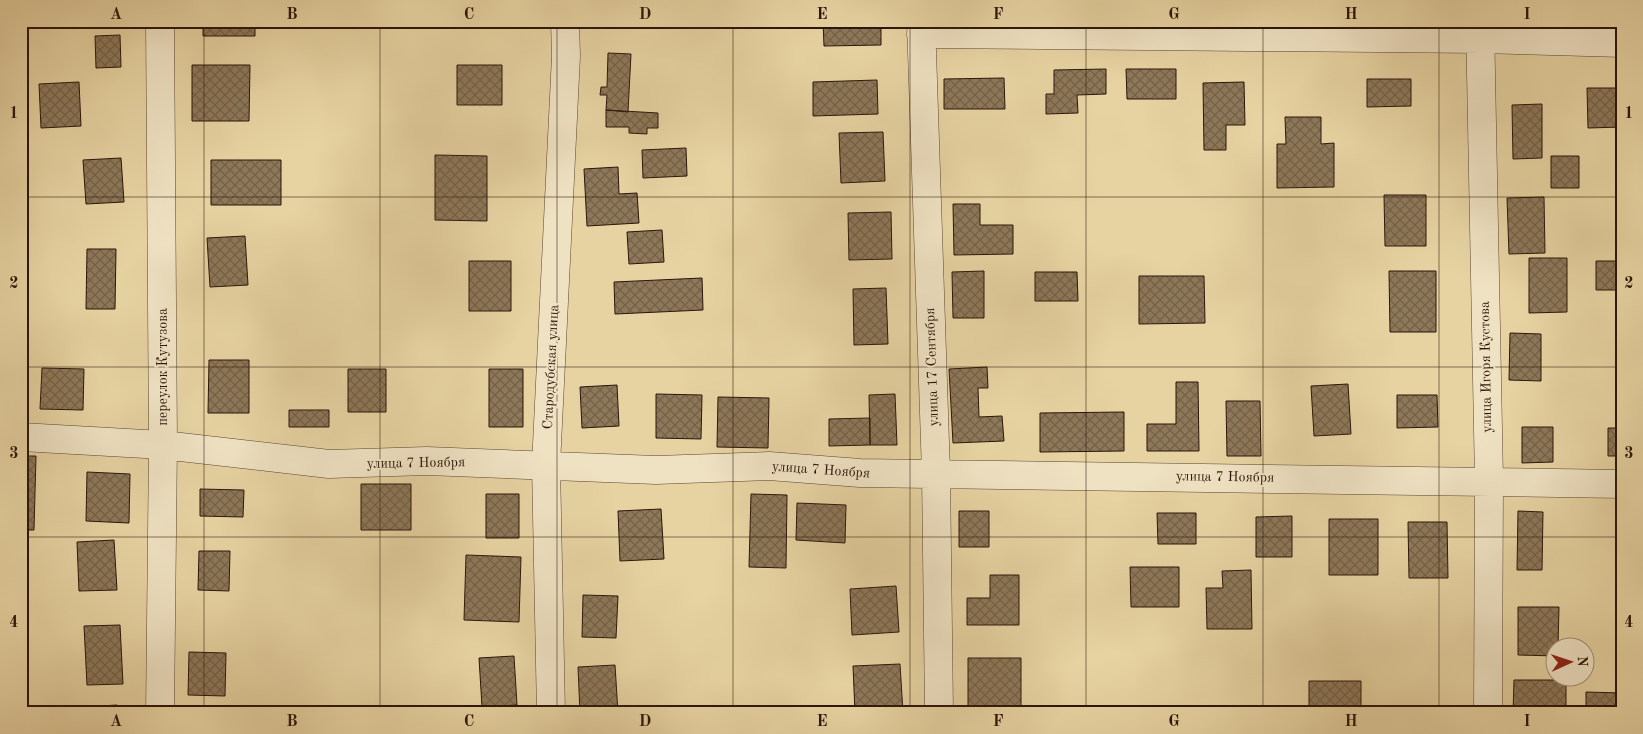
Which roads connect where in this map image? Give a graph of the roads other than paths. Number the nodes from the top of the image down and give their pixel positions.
1 (160, 21) edge
2 (565, 21) edge
3 (921, 28) edge
4 (1480, 30) edge
5 (1622, 43) edge
6 (21, 437) edge
7 (163, 445) junction
8 (546, 465) junction
9 (936, 473) junction
10 (1488, 480) junction
11 (1622, 484) edge
12 (160, 713) edge
13 (551, 713) edge
14 (939, 713) edge
15 (1488, 713) edge

1 - 7 street, переулок Кутузова
2 - 8 street, Стародубская улица
3 - 4 street
3 - 9 street, улица 17 Сентября
4 - 5 street
4 - 10 street, улица Игоря Кустова
6 - 7 street, улица 7 Ноября
7 - 8 street, улица 7 Ноября
7 - 12 street, переулок Кутузова
8 - 9 street, улица 7 Ноября
8 - 13 street, Стародубская улица
9 - 10 street, улица 7 Ноября
9 - 14 street, улица 17 Сентября
10 - 11 street, улица 7 Ноября
10 - 15 street, улица Игоря Кустова

